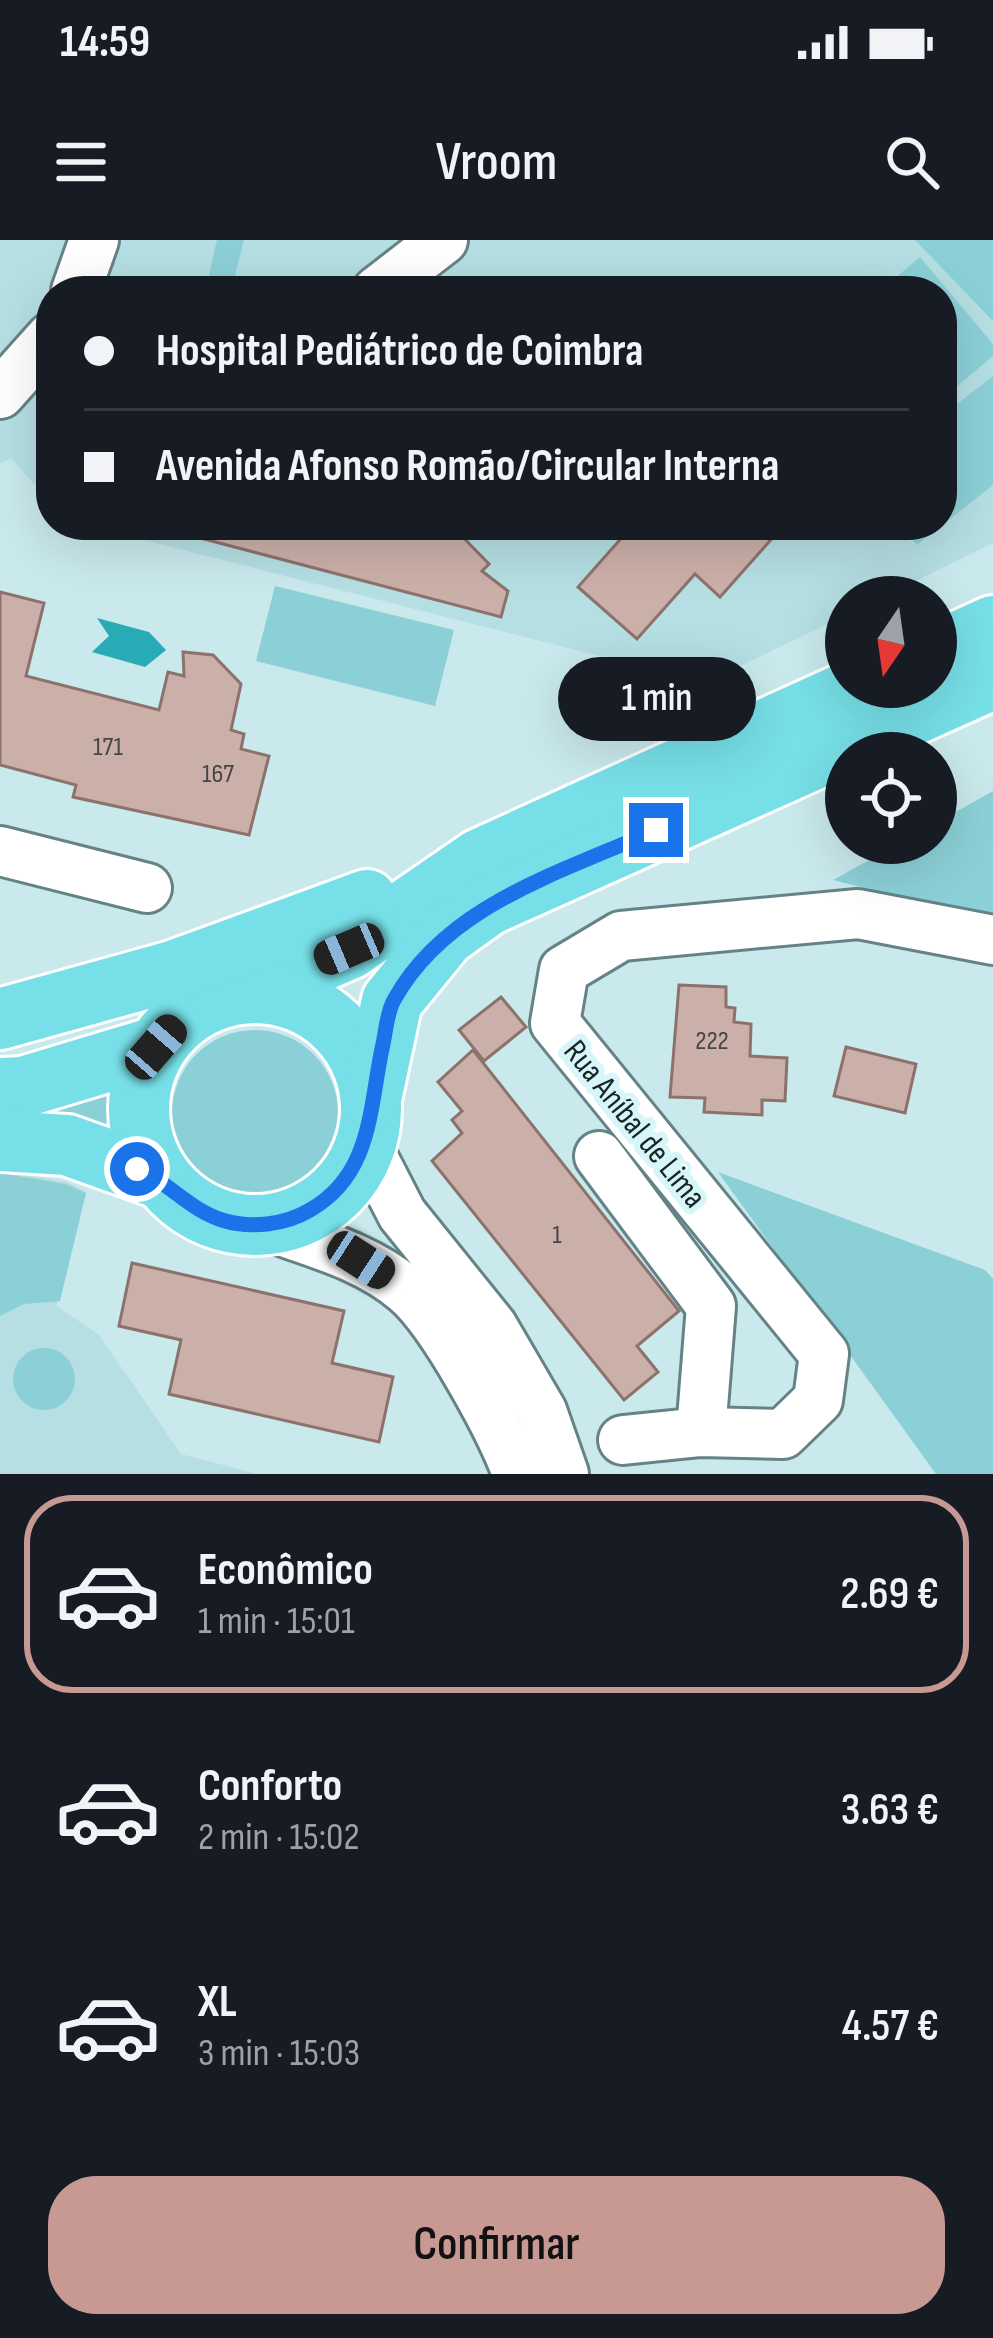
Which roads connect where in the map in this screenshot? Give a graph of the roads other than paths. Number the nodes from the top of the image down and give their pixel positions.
1 (94, 240) edge
2 (443, 240) edge
3 (81, 276) edge
4 (396, 276) edge
5 (36, 354) edge
6 (0, 394) edge
7 (993, 626) edge
8 (957, 642) edge
9 (993, 679) edge
10 (825, 702) edge
11 (0, 851) edge
12 (480, 859) junction
13 (147, 888) dead end
14 (993, 940) edge
15 (247, 992) junction
16 (0, 1019) edge
17 (156, 1047) junction
18 (0, 1088) edge
19 (368, 1122) junction
20 (0, 1141) edge
21 (599, 1156) dead end
22 (162, 1179) junction
23 (264, 1225) junction
24 (542, 1411) junction
25 (701, 1432) junction
26 (609, 1457) edge
27 (517, 1474) edge
28 (564, 1474) edge

1 - 3 street
2 - 4 street
5 - 6 street
7 - 8 main road
9 - 19 main road
10 - 12 main road
11 - 13 street
12 - 15 main road
12 - 16 main road
14 - 25 street, Rua Aníbal de Lima
15 - 17 main road
15 - 19 main road
17 - 18 main road
17 - 22 main road
19 - 23 main road
19 - 24 street
20 - 22 main road
21 - 25 street
22 - 23 main road
23 - 27 street
24 - 26 street
24 - 28 street
25 - 26 street, Rua Aníbal de Lima

